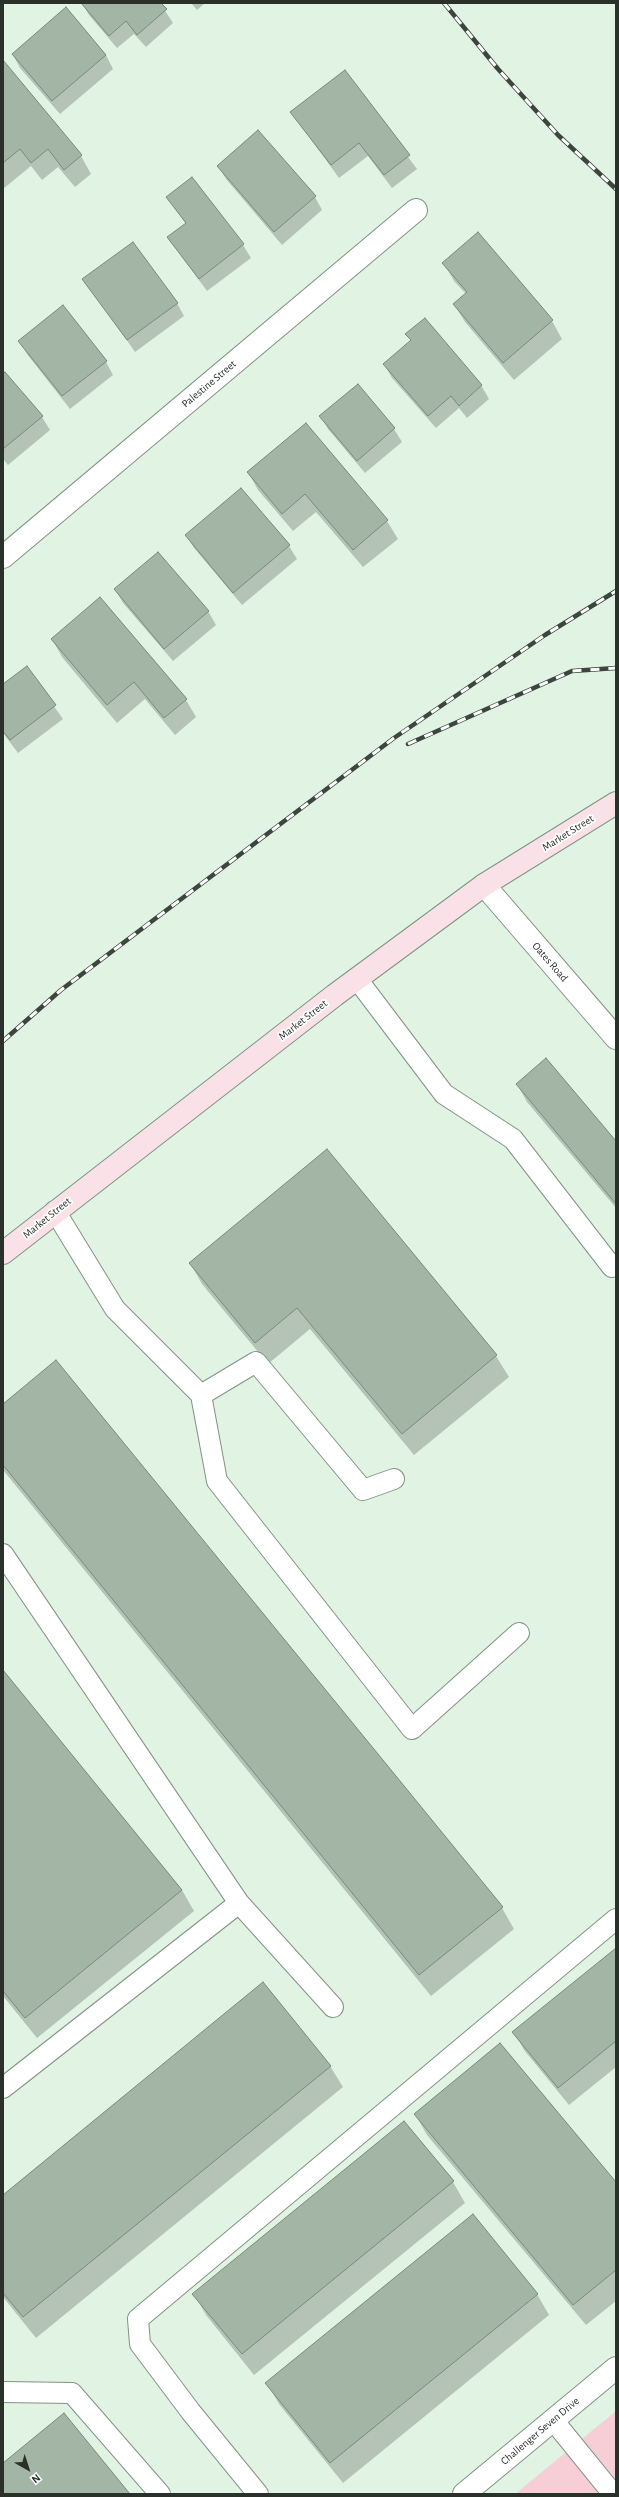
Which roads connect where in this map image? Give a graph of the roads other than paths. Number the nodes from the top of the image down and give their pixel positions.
1 (416, 210) dead end
2 (3, 557) edge
3 (616, 803) edge
4 (484, 886) junction
5 (357, 979) junction
6 (616, 1038) edge
7 (55, 1211) junction
8 (3, 1253) edge
9 (612, 1267) dead end
10 (200, 1395) junction
11 (394, 1479) dead end
12 (3, 1554) edge
13 (519, 1633) dead end
14 (239, 1903) junction
15 (616, 1918) edge
16 (333, 2007) dead end
17 (3, 2088) edge
18 (616, 2368) edge
19 (3, 2392) edge
20 (553, 2420) junction
21 (160, 2494) edge
22 (258, 2494) edge
23 (464, 2494) edge
24 (613, 2494) edge

1 - 2 street, Palestine Street
3 - 4 main road, Market Street
4 - 5 main road, Market Street
4 - 6 street, Oates Road
5 - 7 main road, Market Street
5 - 9 lane
7 - 8 main road, Market Street
7 - 10 lane
10 - 11 lane
10 - 13 lane
12 - 14 lane
14 - 16 lane
14 - 17 lane
15 - 22 lane
18 - 20 street, Challenger Seven Drive
19 - 21 lane
20 - 23 street, Challenger Seven Drive
20 - 24 lane

